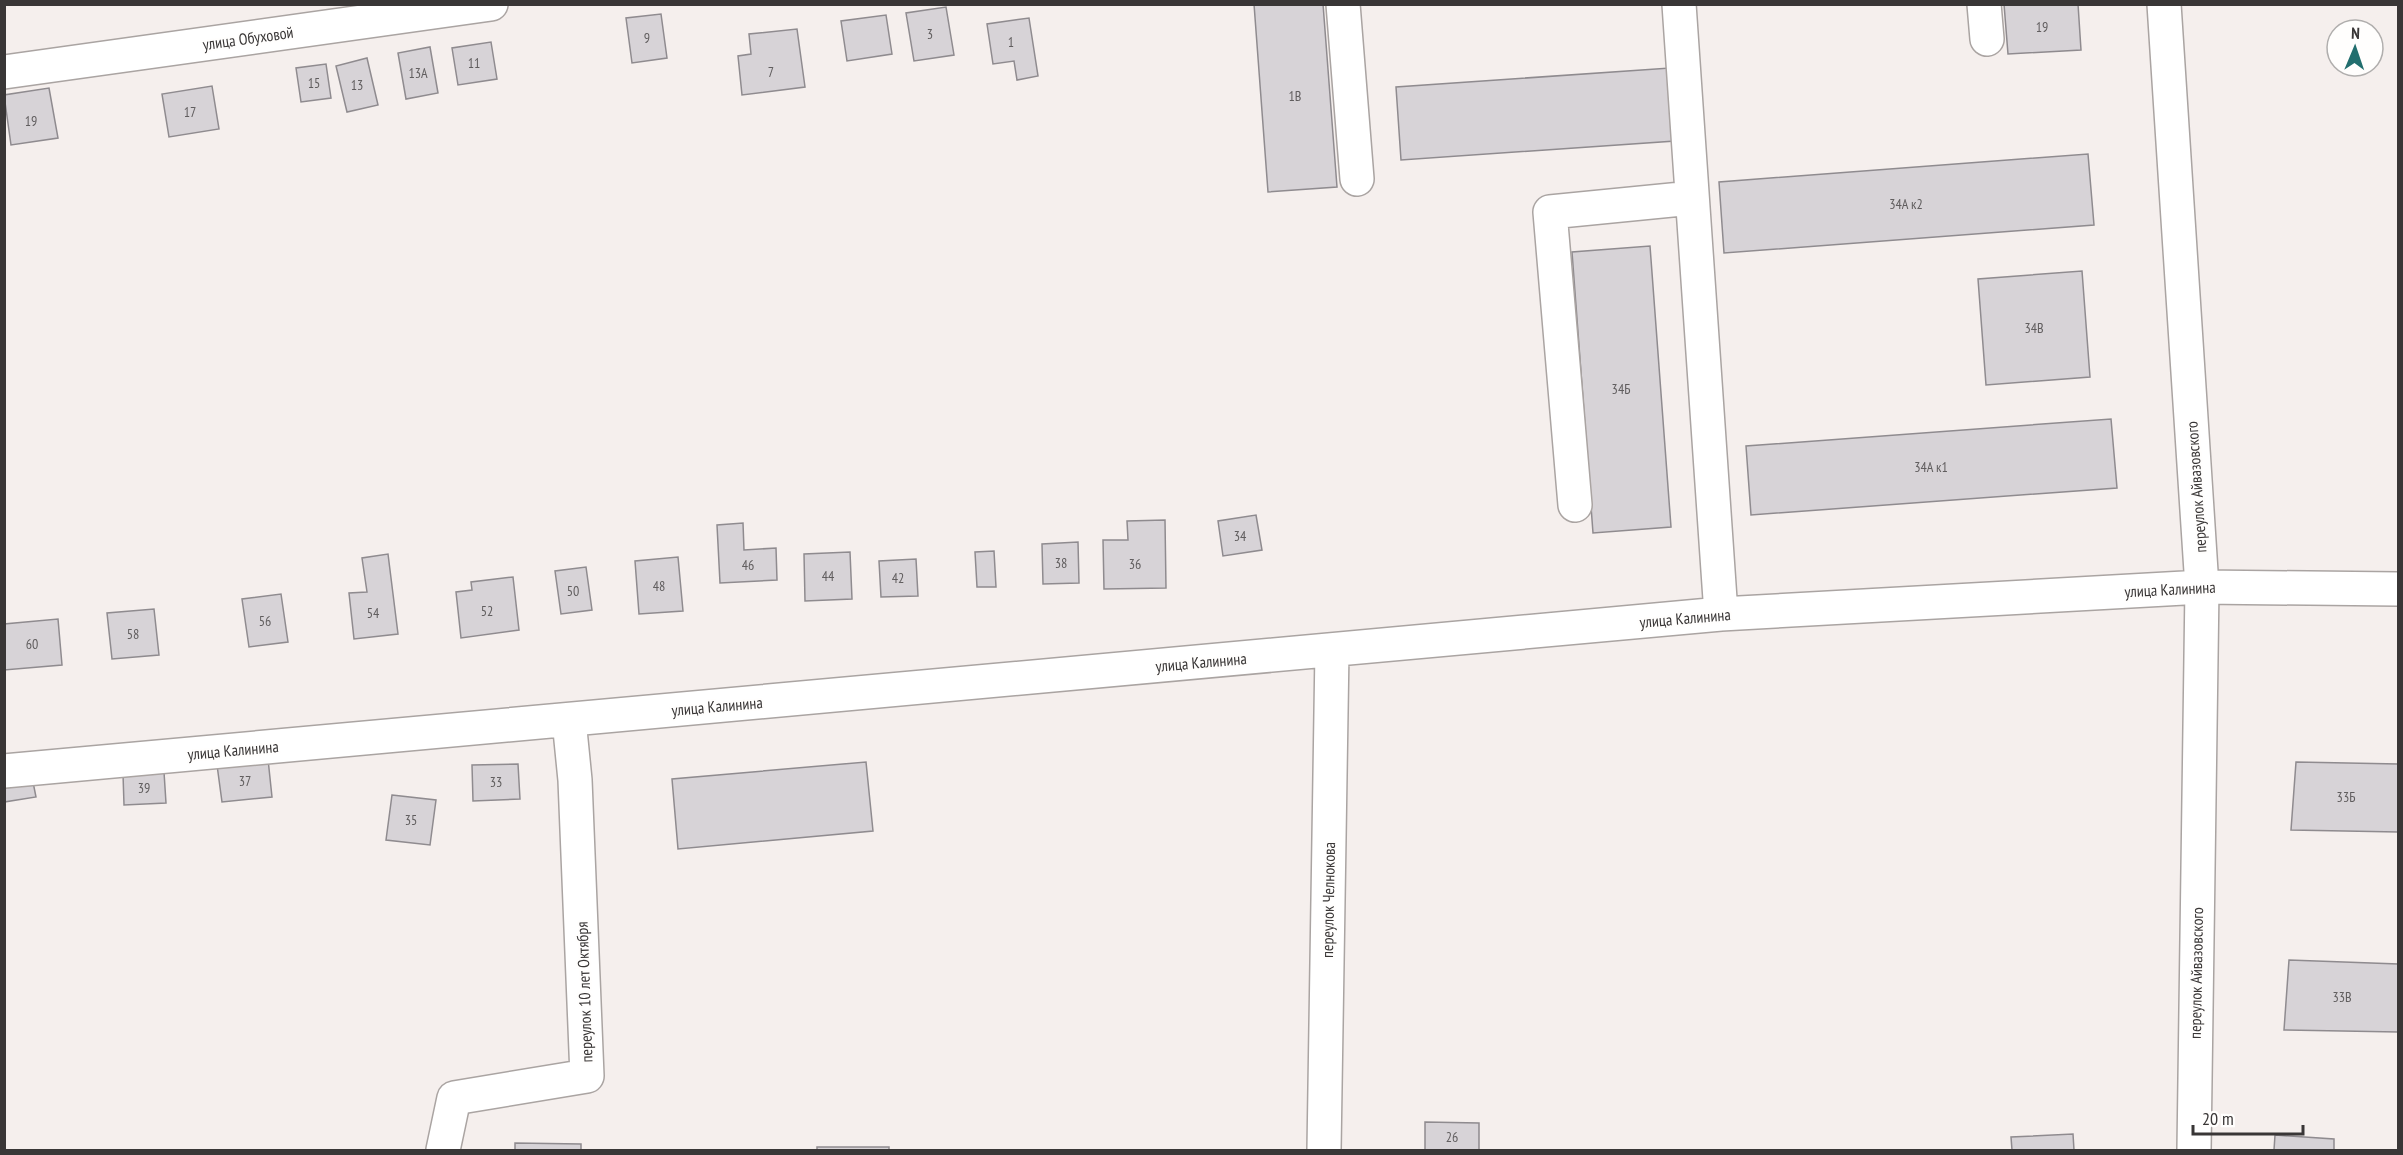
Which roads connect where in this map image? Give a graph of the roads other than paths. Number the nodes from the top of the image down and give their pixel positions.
1 (491, 4) edge
2 (1343, 4) edge
3 (1679, 4) edge
4 (1984, 4) edge
5 (2164, 4) edge
6 (1987, 39) dead end
7 (4, 72) edge
8 (1357, 179) dead end
9 (1692, 198) junction
10 (1575, 505) dead end
11 (2202, 587) junction
12 (2398, 589) edge
13 (1720, 614) junction
14 (1332, 650) junction
15 (568, 720) junction
16 (4, 771) edge
17 (443, 1150) edge
18 (1324, 1150) edge
19 (2194, 1150) edge

1 - 7 street, улица Обуховой
2 - 8 street
3 - 9 street
4 - 6 street
5 - 11 street, переулок Айвазовского
9 - 10 street
9 - 13 street
11 - 12 street, улица Калинина
11 - 13 street, улица Калинина
11 - 19 street, переулок Айвазовского
13 - 14 street, улица Калинина
14 - 15 street, улица Калинина
14 - 18 street, переулок Челнокова
15 - 16 street, улица Калинина
15 - 17 street, переулок 10 лет Октября

